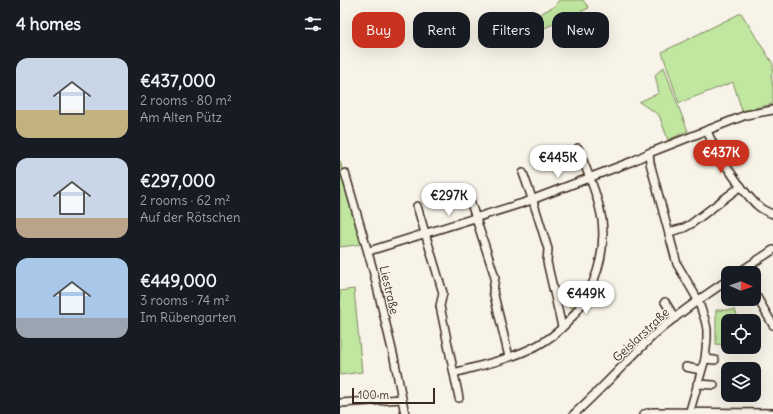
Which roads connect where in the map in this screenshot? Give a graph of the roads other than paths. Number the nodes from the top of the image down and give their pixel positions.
1 (773, 110) edge
2 (707, 130) junction
3 (578, 148) dead end
4 (649, 152) junction
5 (345, 173) dead end
6 (523, 173) dead end
7 (589, 177) junction
8 (741, 186) junction
9 (468, 191) dead end
10 (533, 199) junction
11 (417, 206) dead end
12 (773, 214) edge
13 (477, 218) junction
14 (669, 232) junction
15 (425, 233) junction
16 (773, 250) edge
17 (368, 251) junction
18 (750, 266) edge
19 (721, 285) edge
20 (698, 300) junction
21 (665, 302) dead end
22 (761, 304) edge
23 (675, 318) junction
24 (773, 325) edge
25 (562, 328) junction
26 (697, 354) dead end
27 (509, 357) junction
28 (705, 357) junction
29 (715, 360) dead end
30 (686, 367) dead end
31 (701, 370) junction
32 (454, 373) junction
33 (697, 384) junction
34 (714, 385) dead end
35 (459, 398) dead end
36 (402, 399) junction
37 (340, 403) edge
38 (690, 413) edge
39 (773, 413) edge
40 (405, 414) edge
41 (574, 414) edge
42 (644, 414) edge

1 - 2 street
2 - 4 street
2 - 8 street
3 - 7 street
4 - 7 street
4 - 14 street
5 - 17 street, Liestraße
6 - 10 street
7 - 10 street
7 - 25 street
8 - 12 street
8 - 14 street
9 - 13 street
10 - 13 street
10 - 25 street
11 - 15 street
13 - 15 street
13 - 27 street
14 - 20 street
15 - 17 street
15 - 32 street
16 - 18 street
17 - 36 street, Liestraße
19 - 20 street, Geislarstraße
20 - 23 street, Geislarstraße
20 - 28 street
21 - 23 street
22 - 24 street
23 - 41 street, Geislarstraße
25 - 27 street
26 - 28 street
27 - 32 street
28 - 29 street
28 - 31 street
30 - 31 street
31 - 33 street
32 - 35 street
33 - 34 street
33 - 38 street
36 - 37 street
36 - 40 street, Liestraße
38 - 39 street
38 - 42 street

